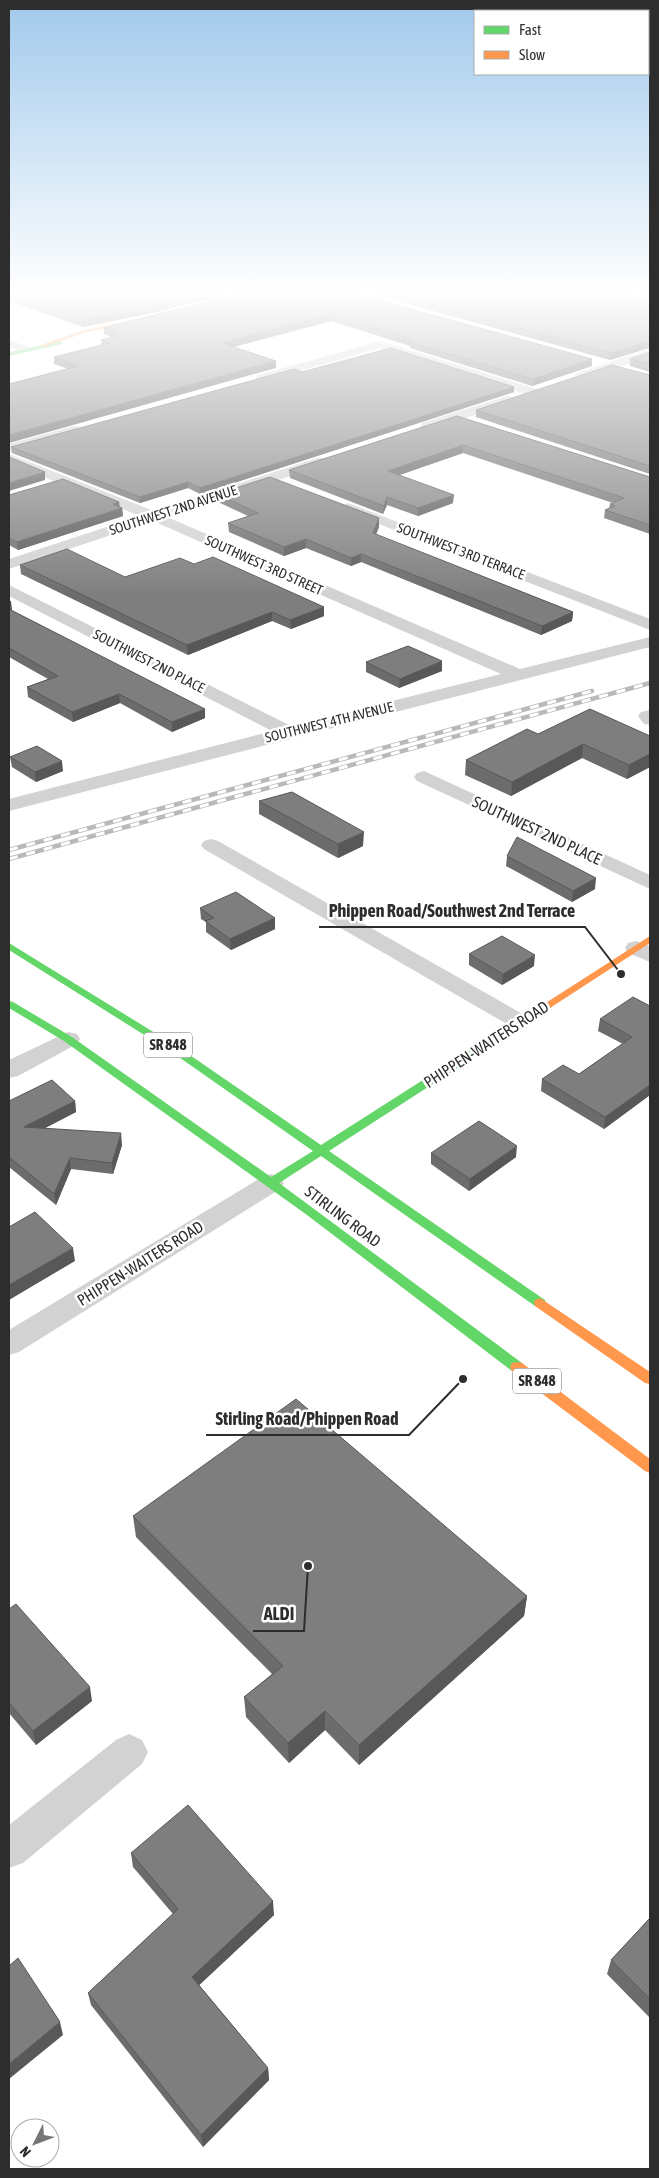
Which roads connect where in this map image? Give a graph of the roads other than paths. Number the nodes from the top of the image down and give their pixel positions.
1 (528, 394) edge
2 (456, 416) junction
3 (474, 423) edge
4 (85, 427) edge
5 (409, 432) edge
6 (9, 448) edge
7 (336, 456) edge
8 (9, 458) edge
9 (271, 478) junction
10 (66, 480) junction
11 (47, 486) edge
12 (297, 488) edge
13 (331, 501) edge
14 (154, 516) junction
15 (9, 564) edge
16 (9, 590) edge
17 (650, 625) edge
18 (650, 642) edge
19 (518, 675) junction
20 (289, 732) junction
21 (424, 777) dead end
22 (10, 804) edge
23 (211, 845) dead end
24 (650, 883) edge
25 (9, 946) edge
26 (645, 947) edge
27 (9, 1004) edge
28 (520, 1022) junction
29 (68, 1039) junction
30 (9, 1070) edge
31 (322, 1150) junction
32 (271, 1183) junction
33 (9, 1344) edge
34 (650, 1379) edge
35 (650, 1467) edge
36 (129, 1752) dead end
37 (9, 1849) edge

1 - 2 street
2 - 3 street
2 - 5 street
4 - 6 street
7 - 9 street, SOUTHWEST 2ND AVENUE
8 - 10 street, SOUTHWEST 3RD STREET
9 - 12 street
9 - 14 street, SOUTHWEST 2ND AVENUE
10 - 11 street
10 - 14 street, SOUTHWEST 3RD STREET
13 - 17 street, SOUTHWEST 3RD TERRACE
14 - 15 street, SOUTHWEST 2ND AVENUE
14 - 19 street, SOUTHWEST 3RD STREET
16 - 20 street, SOUTHWEST 2ND PLACE
18 - 19 street, SOUTHWEST 4TH AVENUE
19 - 20 street, SOUTHWEST 4TH AVENUE
20 - 22 street, SOUTHWEST 4TH AVENUE
21 - 24 street, SOUTHWEST 2ND PLACE
23 - 28 street
25 - 31 main road, SR 848
26 - 28 main road, PHIPPEN-WAITERS ROAD
27 - 29 main road, STIRLING ROAD / SR 848
28 - 31 main road, PHIPPEN-WAITERS ROAD
29 - 30 street
29 - 32 main road, STIRLING ROAD / SR 848
31 - 32 main road, PHIPPEN-WAITERS ROAD
31 - 34 main road, SR 848
32 - 33 street, PHIPPEN-WAITERS ROAD
32 - 35 main road, STIRLING ROAD / SR 848
36 - 37 street

